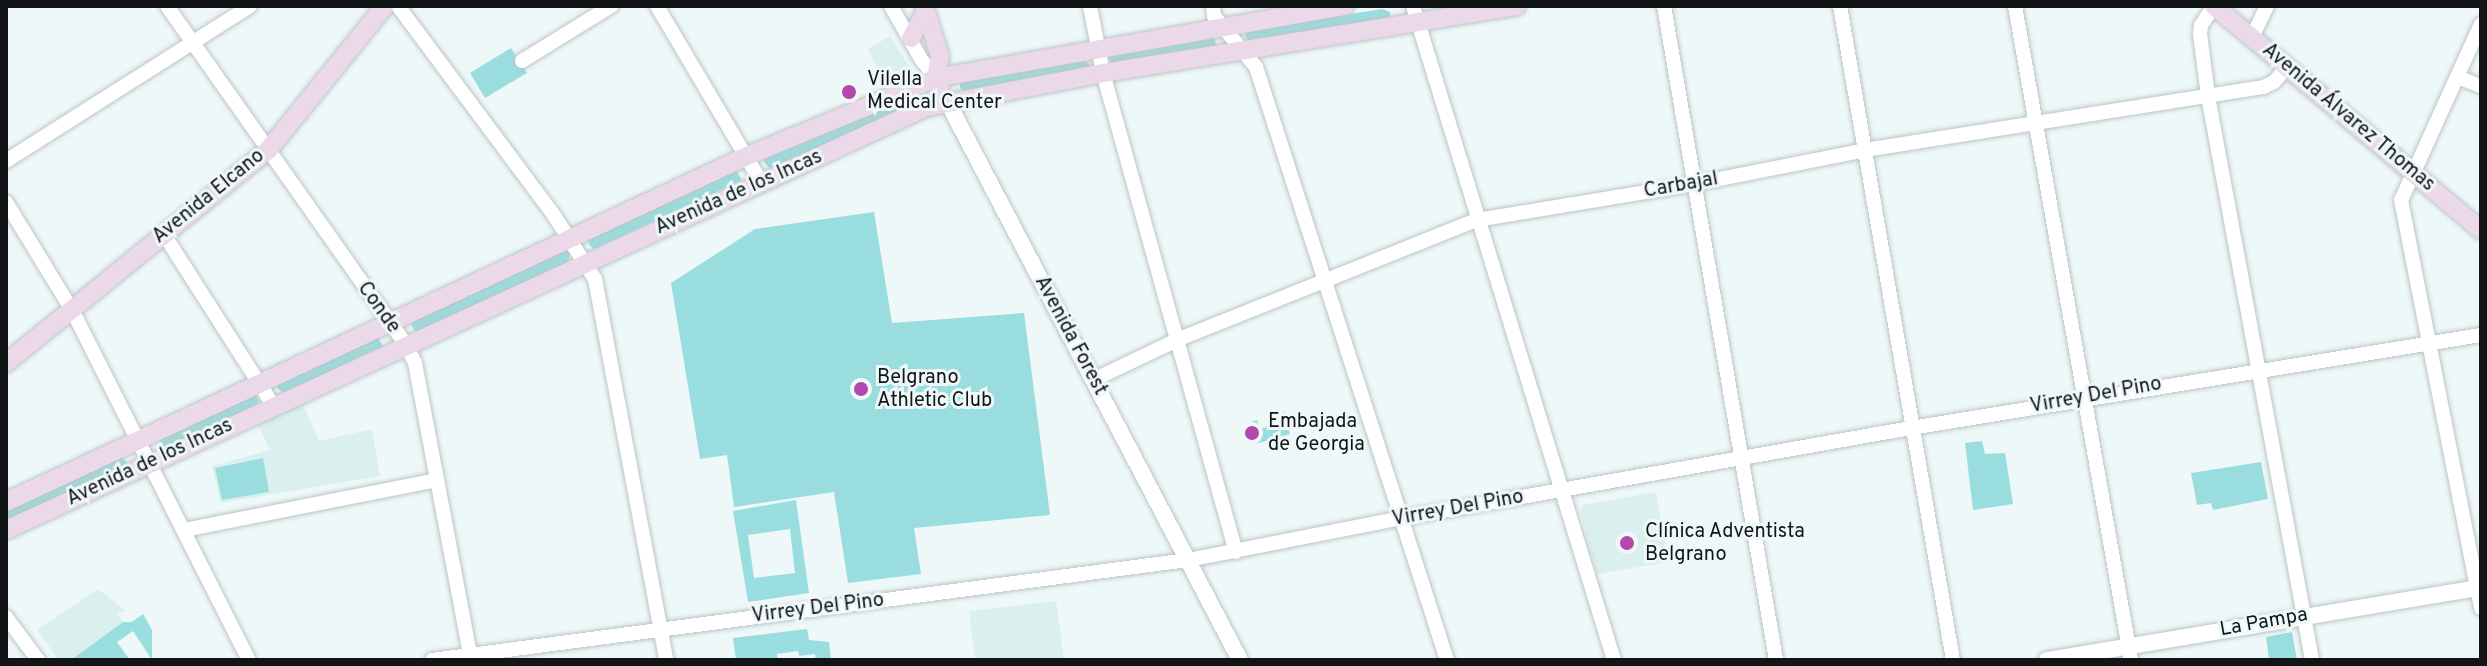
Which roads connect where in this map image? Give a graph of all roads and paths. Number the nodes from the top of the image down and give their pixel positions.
1 (167, 6) edge
2 (250, 6) edge
3 (385, 6) edge
4 (398, 6) edge
5 (611, 6) edge
6 (657, 6) edge
7 (891, 6) edge
8 (1090, 6) edge
9 (1213, 6) edge
10 (1345, 6) edge
11 (1517, 6) edge
12 (1664, 6) edge
13 (1840, 6) edge
14 (2015, 6) edge
15 (2214, 6) edge
16 (2267, 6) edge
17 (924, 10) edge
18 (1415, 15) edge
19 (2481, 24) edge
20 (1221, 25) junction
21 (2252, 37) junction
22 (911, 38) junction
23 (193, 43) junction
24 (1098, 47) junction
25 (1243, 51) junction
26 (522, 61) dead end
27 (2288, 66) junction
28 (1103, 73) junction
29 (2457, 77) junction
30 (936, 78) junction
31 (2481, 86) edge
32 (2208, 96) junction
33 (947, 101) junction
34 (2036, 124) junction
35 (269, 149) junction
36 (1865, 150) junction
37 (747, 156) junction
38 (6, 161) edge
39 (2412, 172) junction
40 (761, 182) junction
41 (1694, 184) junction
42 (6, 202) edge
43 (1477, 220) junction
44 (2481, 230) edge
45 (163, 233) junction
46 (571, 240) junction
47 (587, 262) junction
48 (1323, 281) junction
49 (72, 310) junction
50 (388, 323) junction
51 (2481, 335) edge
52 (1179, 339) junction
53 (406, 345) junction
54 (2429, 346) junction
55 (6, 363) edge
56 (2259, 369) junction
57 (1093, 380) junction
58 (260, 383) junction
59 (2086, 398) junction
60 (273, 405) junction
61 (1911, 428) junction
62 (138, 440) junction
63 (1743, 457) junction
64 (149, 464) junction
65 (437, 480) junction
66 (1562, 492) junction
67 (6, 502) edge
68 (1403, 518) junction
69 (6, 530) edge
70 (184, 530) junction
71 (1236, 552) junction
72 (1188, 560) junction
73 (2479, 587) edge
74 (2481, 608) edge
75 (2304, 616) junction
76 (6, 617) edge
77 (660, 630) junction
78 (2129, 653) edge
79 (471, 657) edge
80 (38, 660) edge
81 (249, 660) edge
82 (432, 660) edge
83 (666, 660) edge
84 (1240, 660) edge
85 (1447, 660) edge
86 (1614, 660) edge
87 (1776, 660) edge
88 (1953, 660) edge
89 (2047, 660) edge
90 (2312, 660) edge

1 - 23 street, Conde
2 - 23 street
3 - 35 main road, Avenida Elcano
4 - 46 street
5 - 26 street
6 - 37 street
7 - 22 street
8 - 24 street
9 - 20 street
10 - 20 main road, Avenida de los Incas
11 - 18 main road, Avenida de los Incas
12 - 41 street
13 - 36 street
14 - 34 street
15 - 21 main road, Avenida Álvarez Thomas
15 - 32 street
16 - 21 street
17 - 22 main road
17 - 30 main road, Avenida Forest
18 - 25 main road, Avenida de los Incas
18 - 43 street
19 - 29 street
20 - 24 main road, Avenida de los Incas
20 - 25 street
21 - 27 main road, Avenida Álvarez Thomas
22 - 30 street
23 - 35 street, Conde
23 - 38 street
24 - 28 street
24 - 30 main road, Avenida de los Incas
25 - 28 main road, Avenida de los Incas
25 - 48 street
27 - 32 street, Carbajal
27 - 39 main road, Avenida Álvarez Thomas
28 - 33 main road, Avenida de los Incas
28 - 52 street
29 - 31 street
29 - 39 street
30 - 33 main road, Avenida Forest
30 - 37 main road, Avenida de los Incas
32 - 34 street, Carbajal
32 - 56 street
33 - 40 main road, Avenida de los Incas
33 - 57 street, Avenida Forest
34 - 36 street, Carbajal
34 - 59 street
35 - 45 main road, Avenida Elcano
35 - 50 street, Conde
36 - 41 street, Carbajal
36 - 61 street
37 - 40 street
37 - 46 main road, Avenida de los Incas
39 - 44 main road, Avenida Álvarez Thomas
39 - 54 street
40 - 47 main road, Avenida de los Incas
41 - 43 street, Carbajal
41 - 63 street
42 - 49 street
43 - 48 street, Carbajal
43 - 66 street
45 - 49 main road, Avenida Elcano
45 - 58 street
46 - 47 street
46 - 50 main road, Avenida de los Incas
47 - 53 main road, Avenida de los Incas
47 - 77 street
48 - 52 street, Carbajal
48 - 68 street
49 - 55 main road, Avenida Elcano
49 - 62 street
50 - 53 street, Conde
50 - 58 main road, Avenida de los Incas
51 - 54 street, Virrey Del Pino
52 - 57 street, Carbajal
52 - 71 street
53 - 60 main road, Avenida de los Incas
53 - 65 street, Conde
54 - 56 street, Virrey Del Pino
54 - 73 street
56 - 59 street, Virrey Del Pino
56 - 75 street
57 - 72 street, Avenida Forest
58 - 60 street
58 - 62 main road, Avenida de los Incas
59 - 61 street, Virrey Del Pino
59 - 78 street
60 - 64 main road, Avenida de los Incas
61 - 63 street, Virrey Del Pino
61 - 88 street
62 - 64 street
62 - 67 main road, Avenida de los Incas
63 - 66 street, Virrey Del Pino
63 - 87 street
64 - 69 main road, Avenida de los Incas
64 - 70 street
65 - 70 street
65 - 79 street, Conde
66 - 68 street, Virrey Del Pino
66 - 86 street
68 - 71 street, Virrey Del Pino
68 - 85 street
70 - 81 street
71 - 72 street, Virrey Del Pino
72 - 77 street, Virrey Del Pino
72 - 84 street, Avenida Forest
73 - 74 street
73 - 75 street, La Pampa
75 - 78 street, La Pampa
75 - 90 street
76 - 80 street
77 - 79 street, Virrey Del Pino
77 - 83 street
78 - 89 street, La Pampa
79 - 82 street, Virrey Del Pino

